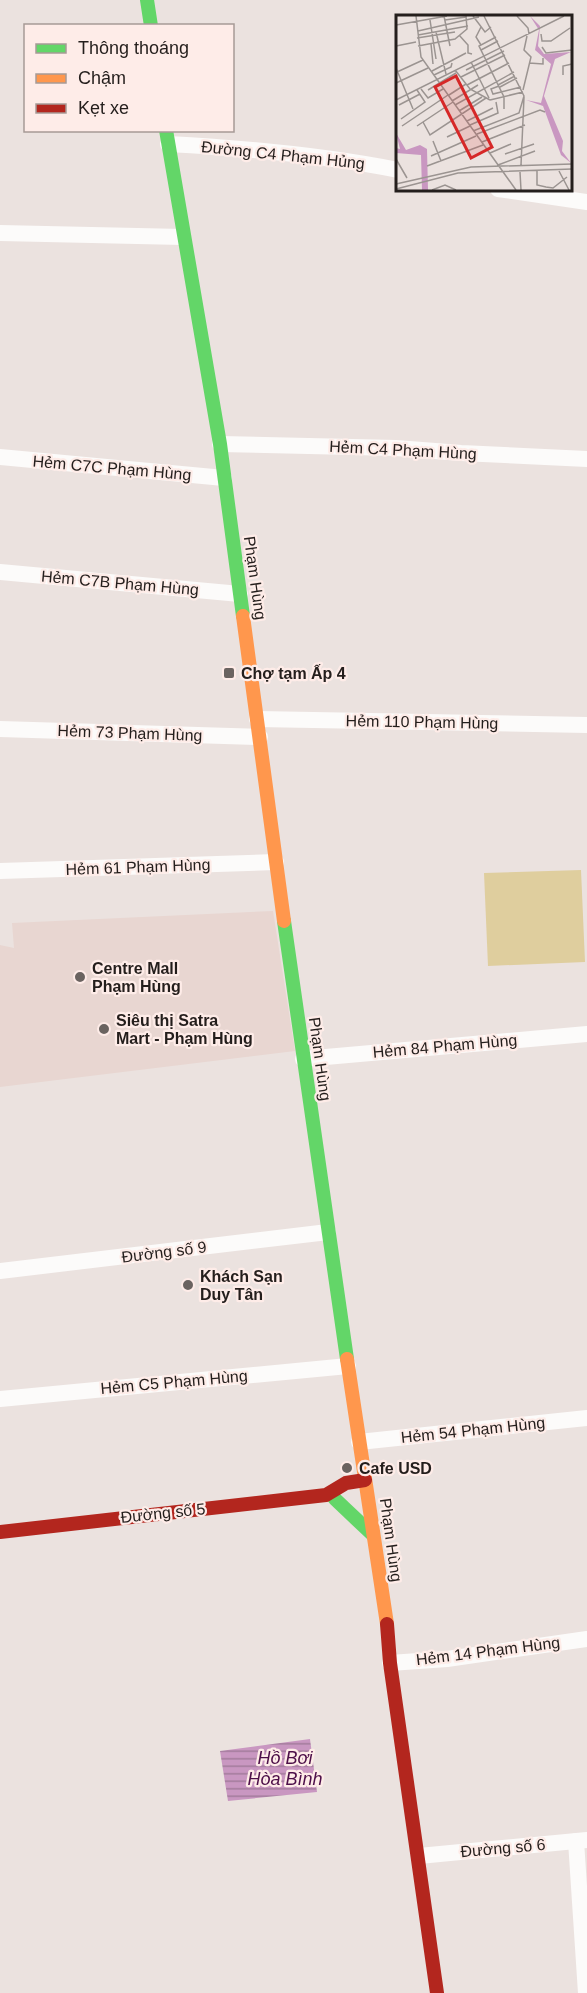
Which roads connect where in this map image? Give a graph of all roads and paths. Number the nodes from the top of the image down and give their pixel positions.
1 (147, 0) edge
2 (151, 24) edge
3 (167, 137) edge
4 (396, 170) edge
5 (505, 190) edge
6 (587, 202) edge
7 (0, 233) edge
8 (183, 237) junction
9 (220, 444) junction
10 (0, 457) edge
11 (587, 459) edge
12 (224, 478) junction
13 (0, 572) edge
14 (240, 594) junction
15 (257, 719) junction
16 (587, 725) edge
17 (0, 729) edge
18 (260, 737) junction
19 (276, 862) junction
20 (0, 871) edge
21 (587, 1035) edge
22 (303, 1059) junction
23 (328, 1232) junction
24 (0, 1271) edge
25 (348, 1366) junction
26 (0, 1399) edge
27 (587, 1418) edge
28 (359, 1442) junction
29 (365, 1480) junction
30 (331, 1495) junction
31 (368, 1498) junction
32 (0, 1532) edge
33 (374, 1535) junction
34 (587, 1639) edge
35 (390, 1664) junction
36 (581, 1841) edge
37 (419, 1856) junction
38 (584, 1924) edge
39 (437, 1993) edge
40 (586, 1993) edge

1 - 2 main road
3 - 4 street, Đường C4 Phạm Hủng
3 - 8 main road, Phạm Hùng
5 - 6 street
7 - 8 street
8 - 9 main road, Phạm Hùng
9 - 11 street, Hẻm C4 Phạm Hùng
9 - 12 main road, Phạm Hùng
10 - 12 street, Hẻm C7C Phạm Hùng
12 - 14 main road, Phạm Hùng
13 - 14 street, Hẻm C7B Phạm Hùng
14 - 15 main road, Phạm Hùng
15 - 16 street, Hẻm 110 Phạm Hùng
15 - 18 main road, Phạm Hùng
17 - 18 street, Hẻm 73 Phạm Hùng
18 - 19 main road, Phạm Hùng
19 - 20 street, Hẻm 61 Phạm Hùng
19 - 22 main road, Phạm Hùng
21 - 22 street, Hẻm 84 Phạm Hùng
22 - 23 main road, Phạm Hùng
23 - 24 street, Đường số 9
23 - 25 main road, Phạm Hùng
25 - 26 street, Hẻm C5 Phạm Hùng
25 - 28 main road, Phạm Hùng
27 - 28 street, Hẻm 54 Phạm Hùng
28 - 29 main road, Phạm Hùng
28 - 30 main road
29 - 30 main road, Đường số 5
29 - 31 main road, Phạm Hùng
30 - 31 street, Đường số 5
30 - 32 main road, Đường số 5
30 - 33 main road
31 - 33 main road, Phạm Hùng
33 - 35 main road, Phạm Hùng
34 - 35 street, Hẻm 14 Phạm Hùng
35 - 37 main road, Phạm Hùng
36 - 37 street, Đường số 6
36 - 38 street
37 - 39 main road, Phạm Hùng
38 - 40 street

